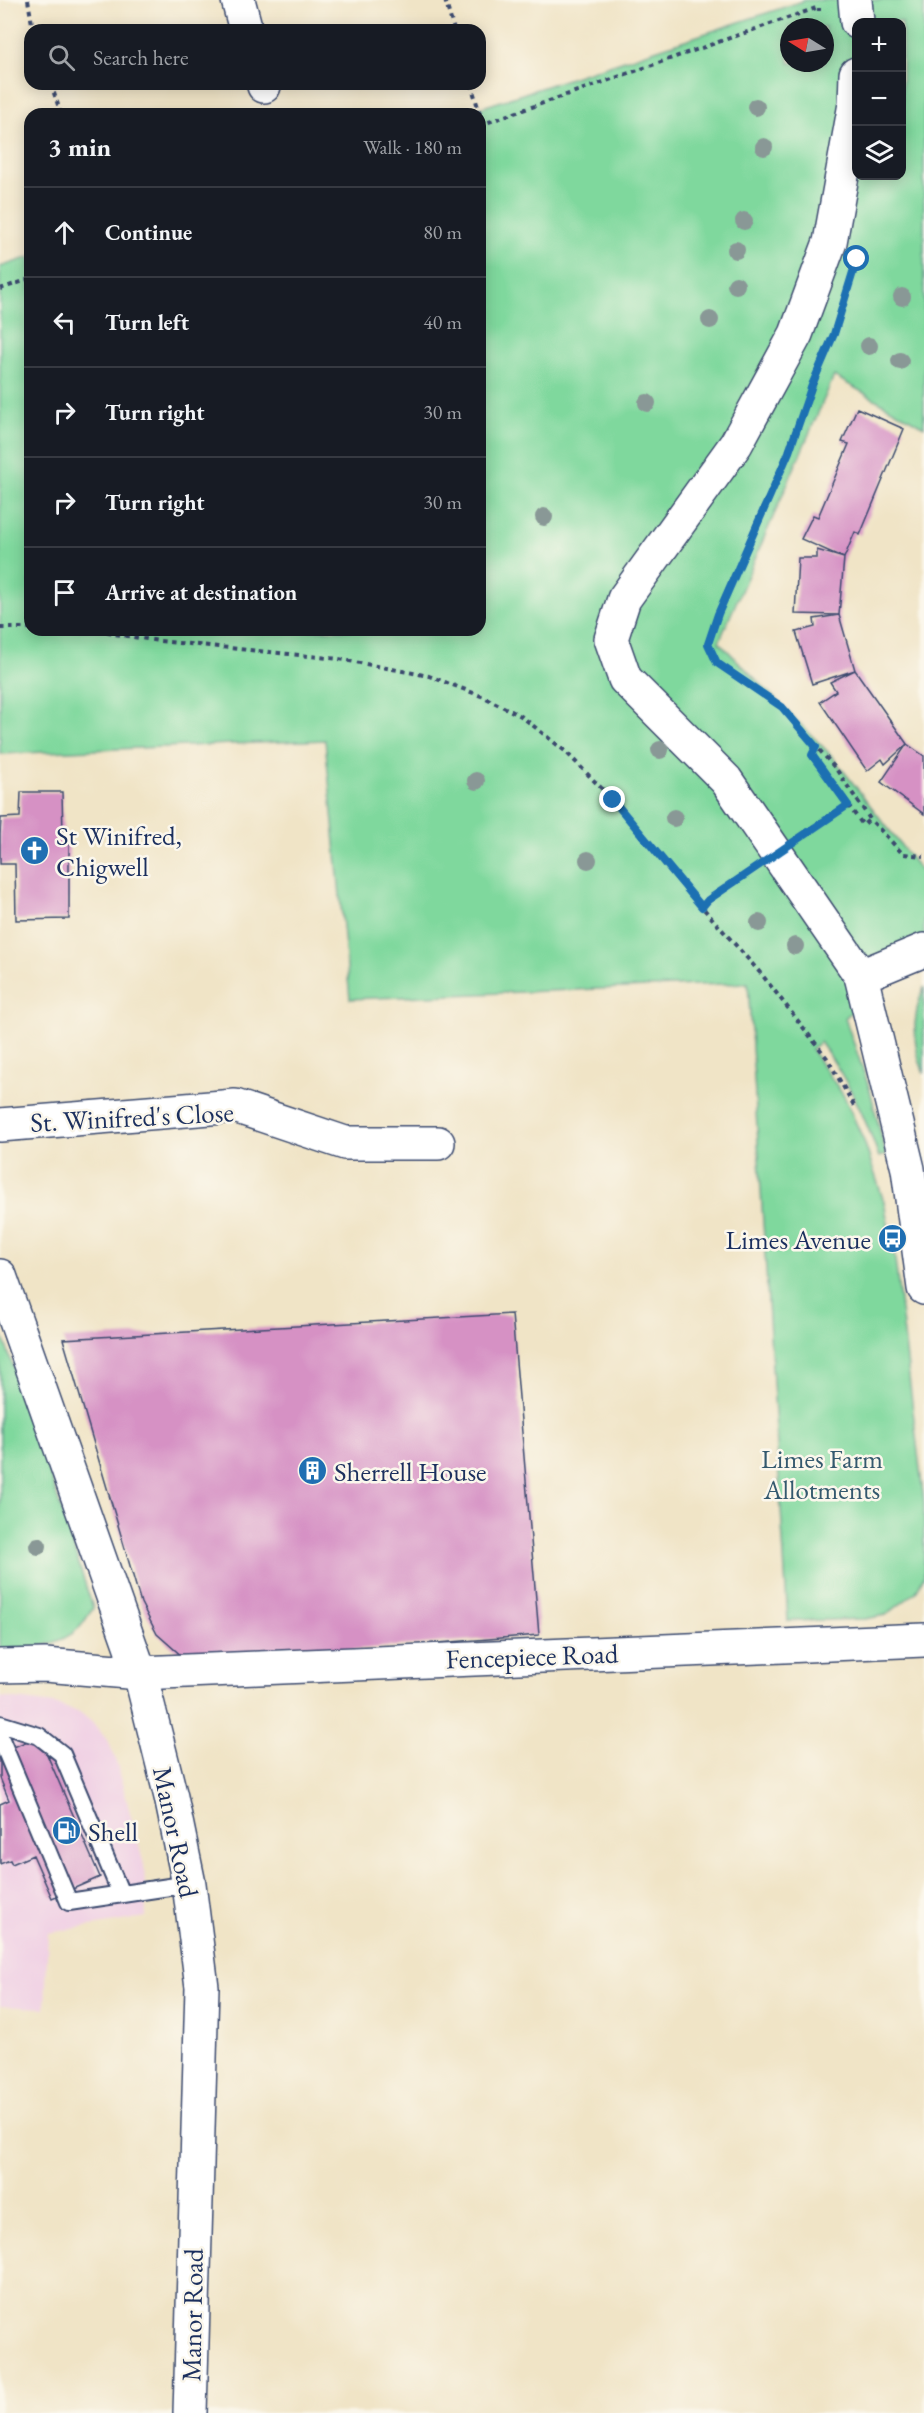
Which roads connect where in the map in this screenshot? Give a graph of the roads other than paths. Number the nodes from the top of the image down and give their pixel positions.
1 (238, 0) edge
2 (855, 0) edge
3 (857, 18) edge
4 (244, 24) edge
5 (852, 121) edge
6 (924, 950) edge
7 (861, 976) junction
8 (0, 1125) edge
9 (438, 1143) dead end
10 (0, 1276) edge
11 (924, 1288) edge
12 (924, 1640) edge
13 (0, 1666) edge
14 (140, 1673) junction
15 (0, 1724) edge
16 (0, 1737) edge
17 (189, 1884) junction
18 (121, 1894) junction
19 (190, 2413) edge

1 - 4 main road
2 - 3 main road
5 - 7 main road
6 - 7 main road
7 - 11 main road
8 - 9 main road, St. Winifred's Close
10 - 14 main road, Manor Road
12 - 14 main road, Fencepiece Road
13 - 14 main road, Fencepiece Road
14 - 17 main road, Manor Road
15 - 18 lane
16 - 18 lane
17 - 18 lane
17 - 19 main road, Manor Road

